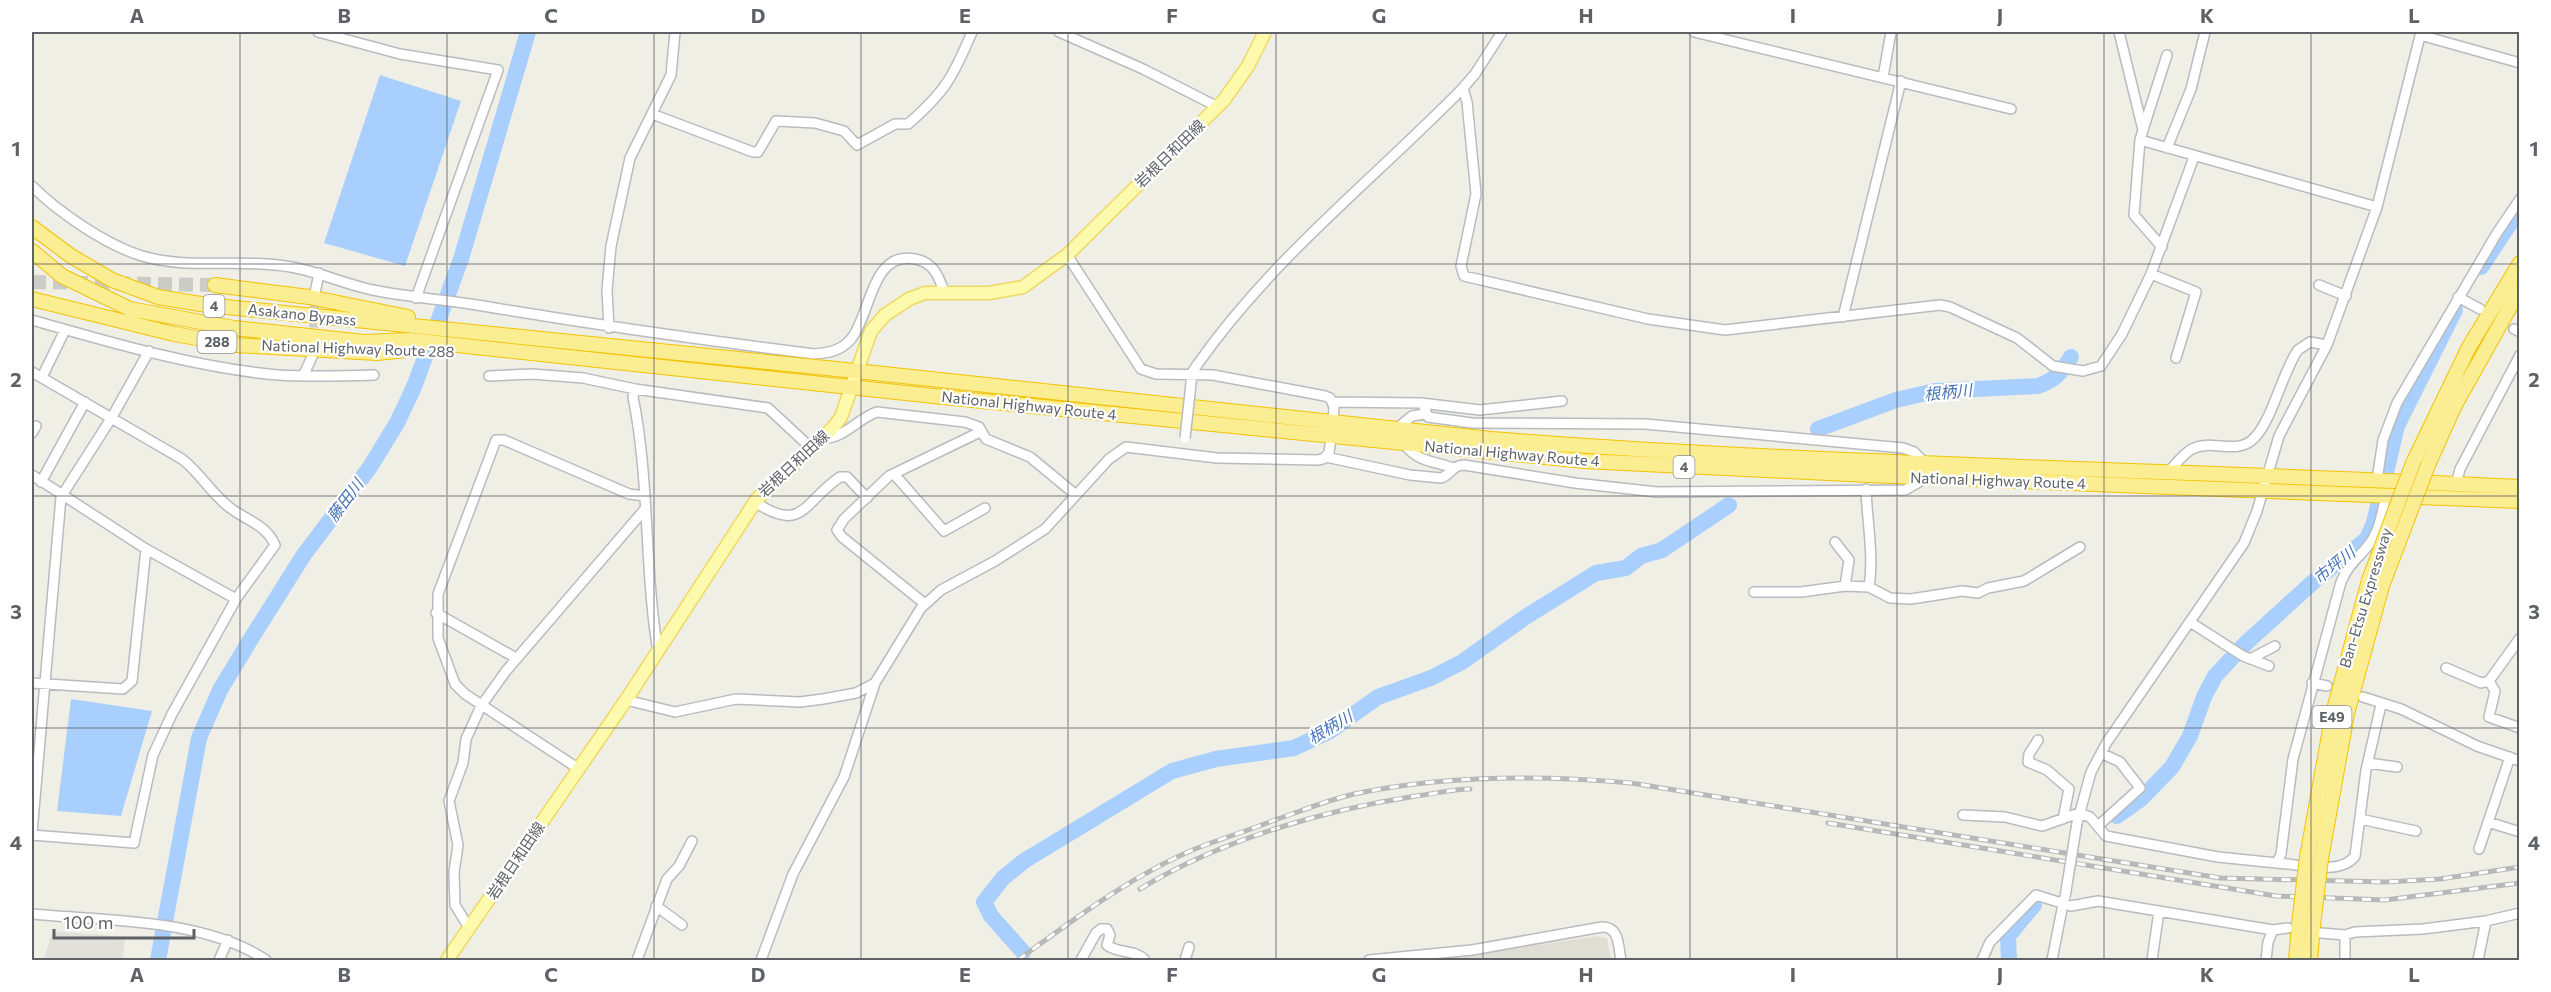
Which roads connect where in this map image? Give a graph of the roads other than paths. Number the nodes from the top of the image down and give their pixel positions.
1 (318, 32) edge
2 (675, 32) edge
3 (972, 32) edge
4 (1059, 32) edge
5 (1264, 32) edge
6 (1502, 32) edge
7 (1694, 32) edge
8 (1891, 32) edge
9 (2119, 32) edge
10 (2205, 32) edge
11 (2420, 33) edge
12 (2167, 55) dead end
13 (2520, 63) edge
14 (1883, 77) junction
15 (1901, 81) junction
16 (1462, 88) junction
17 (1218, 107) junction
18 (2011, 109) dead end
19 (652, 114) junction
20 (2142, 135) junction
21 (2167, 148) junction
22 (2194, 157) junction
23 (32, 188) edge
24 (2520, 199) edge
25 (2377, 207) junction
26 (32, 227) edge
27 (2162, 247) junction
28 (32, 251) edge
29 (1067, 255) junction
30 (2520, 263) edge
31 (319, 273) junction
32 (2151, 274) junction
33 (215, 285) tunnel mouth
34 (2319, 285) dead end
35 (2520, 289) edge
36 (944, 292) junction
37 (315, 293) tunnel mouth
38 (2346, 296) junction
39 (2458, 297) junction
40 (420, 298) junction
41 (32, 299) edge
42 (2480, 309) dead end
43 (1843, 317) junction
44 (32, 320) edge
45 (609, 328) junction
46 (65, 330) junction
47 (412, 333) junction
48 (520, 337) joint
49 (464, 338) junction
50 (2327, 345) junction
51 (510, 350) joint
52 (149, 351) junction
53 (2520, 355) edge
54 (312, 357) dead end
55 (2176, 358) dead end
56 (856, 371) junction
57 (32, 372) edge
58 (1192, 373) junction
59 (374, 375) dead end
60 (303, 376) junction
61 (489, 376) dead end
62 (42, 377) junction
63 (851, 387) junction
64 (635, 389) junction
65 (1562, 401) dead end
66 (85, 402) junction
67 (1332, 402) junction
68 (1423, 404) junction
69 (1425, 414) junction
70 (112, 417) junction
71 (1396, 429) junction
72 (1332, 430) junction
73 (980, 432) junction
74 (822, 438) junction
75 (1405, 445) junction
76 (811, 448) junction
77 (1182, 455) junction
78 (1326, 457) junction
79 (1453, 468) junction
80 (1927, 470) junction
81 (2169, 471) junction
82 (894, 474) junction
83 (2267, 475) junction
84 (32, 476) edge
85 (2377, 480) junction
86 (42, 482) junction
87 (2456, 483) junction
88 (2520, 487) edge
89 (1866, 489) junction
90 (2263, 491) junction
91 (1076, 495) junction
92 (645, 496) junction
93 (2386, 496) junction
94 (61, 497) junction
95 (867, 498) junction
96 (2520, 501) edge
97 (755, 502) junction
98 (985, 508) dead end
99 (645, 509) junction
100 (1835, 542) dead end
101 (2080, 547) dead end
102 (146, 549) junction
103 (2375, 583) junction
104 (1845, 586) junction
105 (1869, 586) junction
106 (1754, 592) dead end
107 (236, 599) junction
108 (925, 604) junction
109 (436, 613) junction
110 (2190, 622) junction
111 (2520, 638) edge
112 (2275, 646) dead end
113 (658, 652) junction
114 (516, 658) junction
115 (2250, 659) junction
116 (2269, 666) dead end
117 (2446, 668) dead end
118 (2489, 681) junction
119 (2312, 682) junction
120 (32, 683) edge
121 (875, 683) junction
122 (46, 684) junction
123 (2327, 686) dead end
124 (2363, 697) dead end
125 (626, 700) junction
126 (2381, 705) junction
127 (481, 706) junction
128 (2520, 728) edge
129 (2038, 740) dead end
130 (2101, 753) junction
131 (2515, 759) edge
132 (2368, 763) junction
133 (2397, 767) dead end
134 (579, 769) junction
135 (2079, 813) junction
136 (1963, 815) dead end
137 (2063, 819) junction
138 (2360, 819) junction
139 (2488, 822) junction
140 (2098, 826) junction
141 (2416, 831) dead end
142 (2520, 832) edge
143 (32, 834) edge
144 (692, 840) dead end
145 (2479, 849) dead end
146 (2277, 863) junction
147 (2064, 900) junction
148 (656, 906) junction
149 (2159, 911) junction
150 (2520, 913) edge
151 (32, 914) edge
152 (2486, 921) junction
153 (682, 925) dead end
154 (469, 928) junction
155 (2305, 928) junction
156 (2273, 930) junction
157 (2345, 935) junction
158 (228, 940) junction
159 (1189, 947) dead end
160 (219, 960) edge
161 (266, 960) edge
162 (447, 960) edge
163 (637, 960) edge
164 (761, 960) edge
165 (1081, 960) edge
166 (1145, 960) edge
167 (1185, 960) edge
168 (1369, 960) edge
169 (1621, 960) edge
170 (1982, 960) edge
171 (2052, 960) edge
172 (2152, 960) edge
173 (2266, 960) edge
174 (2296, 960) edge
175 (2310, 960) edge
176 (2345, 960) edge
177 (2478, 960) edge

1 - 40 street
2 - 19 street
3 - 19 street
4 - 17 street
5 - 17 main road, 岩根日和田線
6 - 16 street
7 - 14 street
8 - 14 street
9 - 20 street
10 - 21 street
11 - 13 street
11 - 25 street
12 - 20 street
14 - 15 street
15 - 18 street
15 - 43 street
16 - 43 street
16 - 58 street
17 - 29 main road, 岩根日和田線
19 - 45 street
20 - 21 street
20 - 27 street
21 - 22 street
22 - 25 street
22 - 27 street
23 - 31 street
24 - 39 street
25 - 38 street
26 - 47 highway, Asakano Bypass / 4
27 - 32 street
28 - 47 highway, Asakano Bypass / 4
29 - 36 main road, 岩根日和田線
29 - 58 street
30 - 103 highway, Ban-Etsu Expressway / E49, bridge
31 - 37 street
31 - 40 street
32 - 43 street
32 - 55 street
33 - 47 highway, National Highway Route 288 / 288
34 - 38 street
35 - 103 highway, Ban-Etsu Expressway / E49, bridge
36 - 45 street
36 - 56 main road, 岩根日和田線
38 - 50 street
39 - 42 street
39 - 85 street
40 - 45 street
41 - 47 highway, National Highway Route 288 / 288
44 - 46 street
46 - 52 street
46 - 62 street
47 - 49 highway, National Highway Route 288 / 288
47 - 49 highway, National Highway Route 288 / 288
48 - 49 highway, National Highway Route 288 / 288
48 - 56 highway, National Highway Route 4 / 4
49 - 51 highway, National Highway Route 288 / 288
50 - 81 street
50 - 83 street
51 - 63 highway, National Highway Route 4 / 4
52 - 60 street
52 - 70 street
53 - 87 street
54 - 60 street
56 - 63 main road, 岩根日和田線
56 - 72 highway, National Highway Route 4 / 4
57 - 62 street
58 - 67 street
58 - 77 street, bridge
59 - 60 street
61 - 64 street
62 - 66 street
63 - 72 highway, National Highway Route 4 / 4
63 - 74 main road, 岩根日和田線
64 - 76 street
64 - 92 street
65 - 68 street
66 - 70 street
66 - 86 street
67 - 68 street
67 - 72 street
68 - 69 street
69 - 71 street
69 - 80 street
70 - 94 street
70 - 107 street
71 - 72 highway, National Highway Route 4 / 4
71 - 80 highway, National Highway Route 4 / 4
72 - 75 highway, National Highway Route 4 / 4
72 - 78 street
73 - 74 street
73 - 82 street
73 - 91 street
74 - 76 main road, 岩根日和田線
75 - 79 street
75 - 80 highway, National Highway Route 4 / 4
76 - 97 main road, 岩根日和田線
77 - 78 street
77 - 91 street
78 - 79 street
79 - 89 street
80 - 81 highway, National Highway Route 4 / 4
80 - 89 street
80 - 90 highway, National Highway Route 4 / 4
81 - 83 highway, National Highway Route 4 / 4
82 - 95 street
82 - 98 street
83 - 85 highway, National Highway Route 4 / 4
83 - 90 street
84 - 86 street
85 - 87 highway, National Highway Route 4 / 4
86 - 94 street
87 - 88 highway, National Highway Route 4 / 4
89 - 105 street
90 - 93 highway, National Highway Route 4 / 4
90 - 110 street
91 - 108 street
92 - 99 street
92 - 109 street
93 - 96 highway, National Highway Route 4 / 4
93 - 119 street
94 - 102 street
94 - 122 street
95 - 97 street
95 - 108 street
97 - 113 main road, 岩根日和田線
99 - 113 street
99 - 114 street
100 - 104 street
101 - 105 street
102 - 107 street
102 - 122 street
103 - 155 highway, Ban-Etsu Expressway / E49, bridge
104 - 105 street
104 - 106 street
107 - 143 street
108 - 121 street
109 - 114 street
109 - 127 street
110 - 115 street
110 - 130 street
111 - 118 street
112 - 115 street
113 - 125 main road, 岩根日和田線
114 - 127 street
115 - 116 street
117 - 118 street
118 - 128 street
119 - 123 street
119 - 146 street
120 - 122 street
121 - 125 street
121 - 164 street
122 - 143 street
124 - 126 street
125 - 134 main road, 岩根日和田線
126 - 131 street
126 - 132 street
127 - 134 street
127 - 154 street
129 - 137 street
130 - 135 street
130 - 140 street
131 - 139 street
132 - 133 street
132 - 138 street
134 - 154 main road, 岩根日和田線
135 - 137 street
135 - 140 street
135 - 147 street, bridge
136 - 137 street
138 - 141 street
138 - 146 street
139 - 142 street
139 - 145 street
140 - 146 street
144 - 148 street
147 - 149 street
147 - 170 street
147 - 171 street
148 - 153 street
148 - 163 street
149 - 156 street
149 - 172 street
150 - 152 street
151 - 158 street
152 - 157 street
152 - 177 street
154 - 162 main road, 岩根日和田線
155 - 156 street
155 - 157 street
155 - 174 highway, Ban-Etsu Expressway / E49
155 - 175 highway, Ban-Etsu Expressway / E49
156 - 173 street
157 - 176 street
158 - 160 street
158 - 161 street
159 - 167 street
165 - 166 street
168 - 169 street

